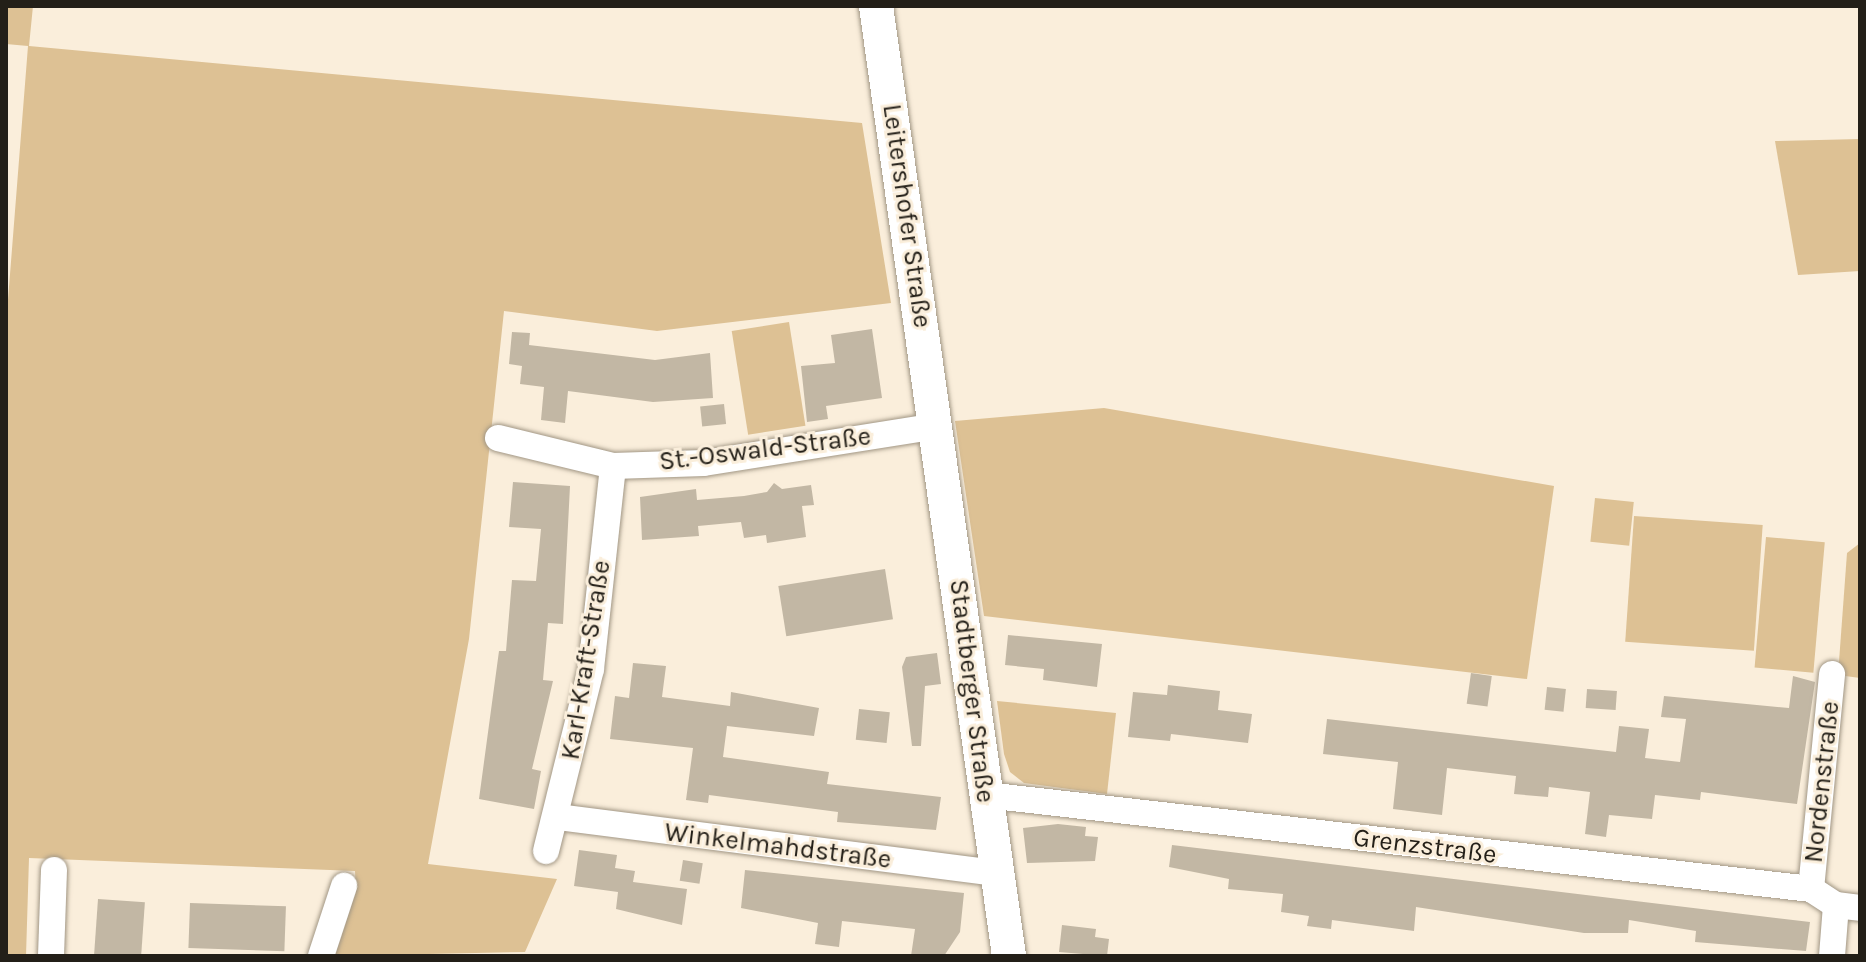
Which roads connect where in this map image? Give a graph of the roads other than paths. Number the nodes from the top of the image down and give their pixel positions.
1 (876, 6) edge
2 (938, 426) junction
3 (498, 438) dead end
4 (613, 466) junction
5 (1832, 674) dead end
6 (986, 795) junction
7 (558, 817) junction
8 (546, 851) dead end
9 (54, 870) dead end
10 (997, 873) junction
11 (344, 886) dead end
12 (1811, 889) junction
13 (1848, 907) edge
14 (51, 956) edge
15 (321, 956) edge
16 (1009, 956) edge
17 (1832, 956) edge

1 - 2 street, Leitershofer Straße
2 - 4 street, St.-Oswald-Straße
2 - 6 street, Stadtberger Straße
3 - 4 street, St.-Oswald-Straße
4 - 7 street, Karl-Kraft-Straße
5 - 12 street, Nordenstraße
6 - 10 street, Stadtberger Straße
6 - 12 street, Grenzstraße
7 - 8 street, Karl-Kraft-Straße
7 - 10 street, Winkelmahdstraße
9 - 14 street
10 - 16 street, Stadtberger Straße
11 - 15 street
12 - 13 street, Grenzstraße
13 - 17 street

